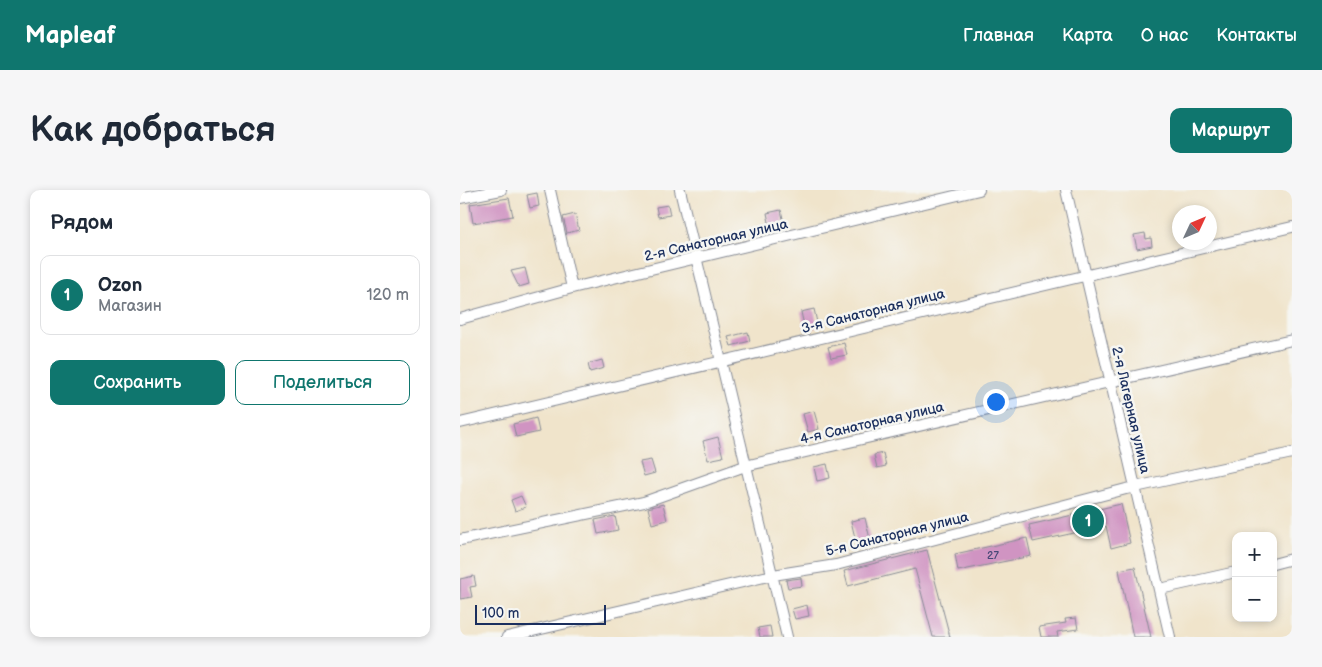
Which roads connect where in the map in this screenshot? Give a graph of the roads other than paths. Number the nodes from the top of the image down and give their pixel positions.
1 (501, 190) edge
2 (550, 190) edge
3 (680, 190) edge
4 (979, 190) edge
5 (1066, 190) edge
6 (460, 198) edge
7 (1292, 227) edge
8 (695, 260) junction
9 (1086, 274) junction
10 (572, 288) junction
11 (460, 319) edge
12 (1292, 340) edge
13 (720, 362) junction
14 (1111, 382) junction
15 (460, 423) edge
16 (1292, 453) edge
17 (744, 466) junction
18 (1135, 487) junction
19 (460, 540) edge
20 (1292, 559) edge
21 (1277, 563) edge
22 (1232, 573) edge
23 (773, 575) junction
24 (1160, 589) junction
25 (507, 637) edge
26 (787, 637) edge
27 (1170, 637) edge

1 - 6 street
2 - 10 street
3 - 8 street
4 - 8 street, 2-я Санаторная улица
5 - 9 street, 2-я Лагерная улица
7 - 9 street, 3-я Санаторная улица
8 - 10 street, 2-я Санаторная улица
8 - 13 street
9 - 13 street, 3-я Санаторная улица
9 - 14 street, 2-я Лагерная улица
10 - 11 street, 2-я Санаторная улица
12 - 14 street, 4-я Санаторная улица
13 - 15 street, 3-я Санаторная улица
13 - 17 street
14 - 17 street, 4-я Санаторная улица
14 - 18 street, 2-я Лагерная улица
16 - 18 street, 5-я Санаторная улица
17 - 19 street, 4-я Санаторная улица
17 - 23 street
18 - 23 street, 5-я Санаторная улица
18 - 24 street, 2-я Лагерная улица
20 - 21 street
22 - 24 street
23 - 25 street, 5-я Санаторная улица
23 - 26 street
24 - 27 street, 2-я Лагерная улица

